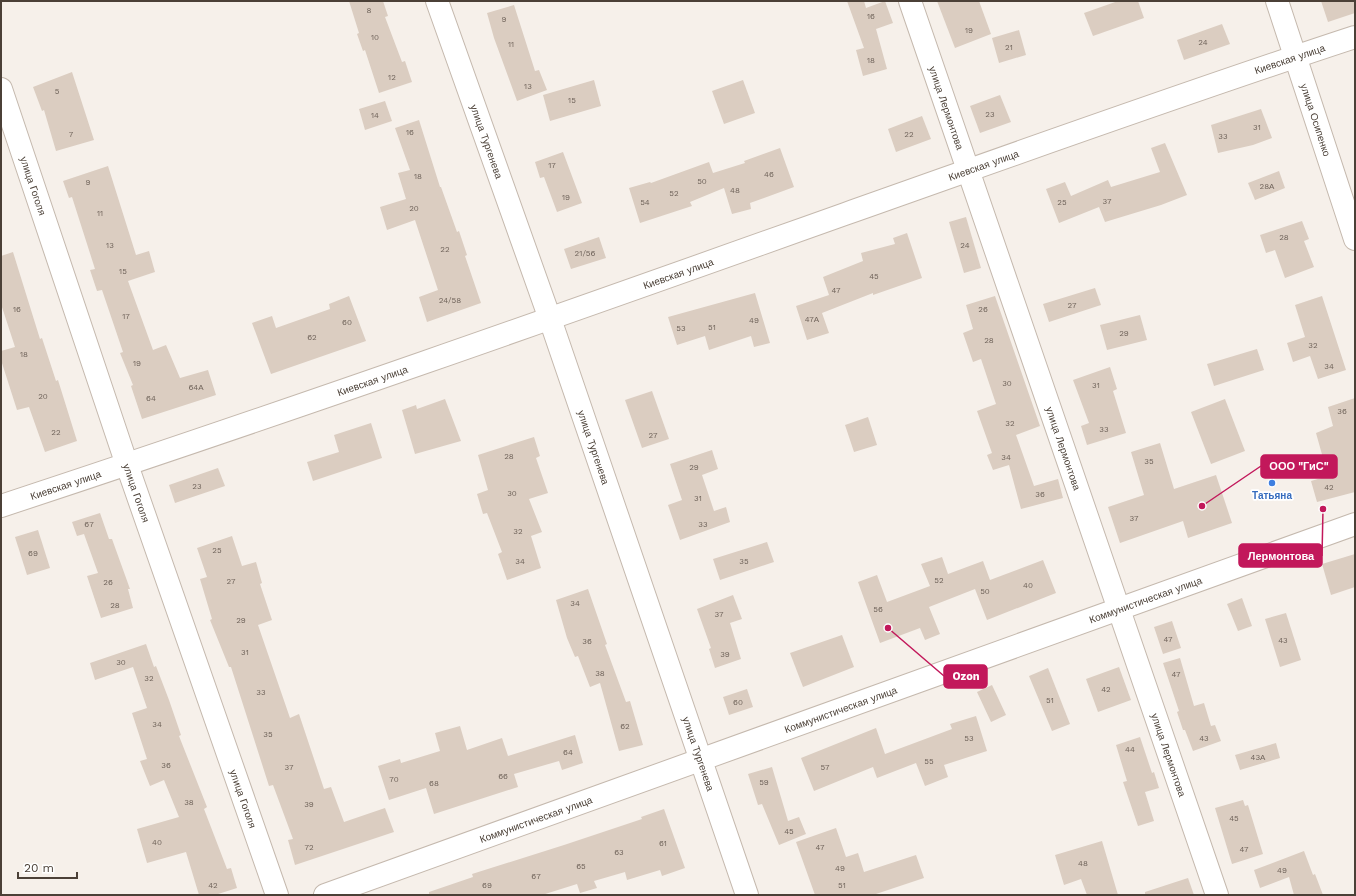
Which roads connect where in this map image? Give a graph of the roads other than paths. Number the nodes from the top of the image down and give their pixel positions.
1 (437, 1) edge
2 (910, 1) edge
3 (1277, 1) edge
4 (1355, 37) edge
5 (1296, 56) junction
6 (1, 89) edge
7 (969, 170) junction
8 (1355, 239) edge
9 (550, 319) junction
10 (127, 465) junction
11 (1, 506) edge
12 (1355, 524) edge
13 (1118, 610) junction
14 (702, 760) junction
15 (277, 895) edge
16 (325, 895) edge
17 (747, 895) edge
18 (1217, 895) edge

1 - 9 street, улица Тургенева
2 - 7 street, улица Лермонтова
3 - 5 street, улица Осипенко
4 - 5 street, Киевская улица
5 - 7 street, Киевская улица
5 - 8 street, улица Осипенко
6 - 10 street, улица Гоголя
7 - 9 street, Киевская улица
7 - 13 street, улица Лермонтова
9 - 10 street, Киевская улица
9 - 14 street, улица Тургенева
10 - 11 street, Киевская улица
10 - 15 street, улица Гоголя
12 - 13 street, Коммунистическая улица
13 - 14 street, Коммунистическая улица
13 - 18 street, улица Лермонтова
14 - 16 street, Коммунистическая улица
14 - 17 street, улица Тургенева

